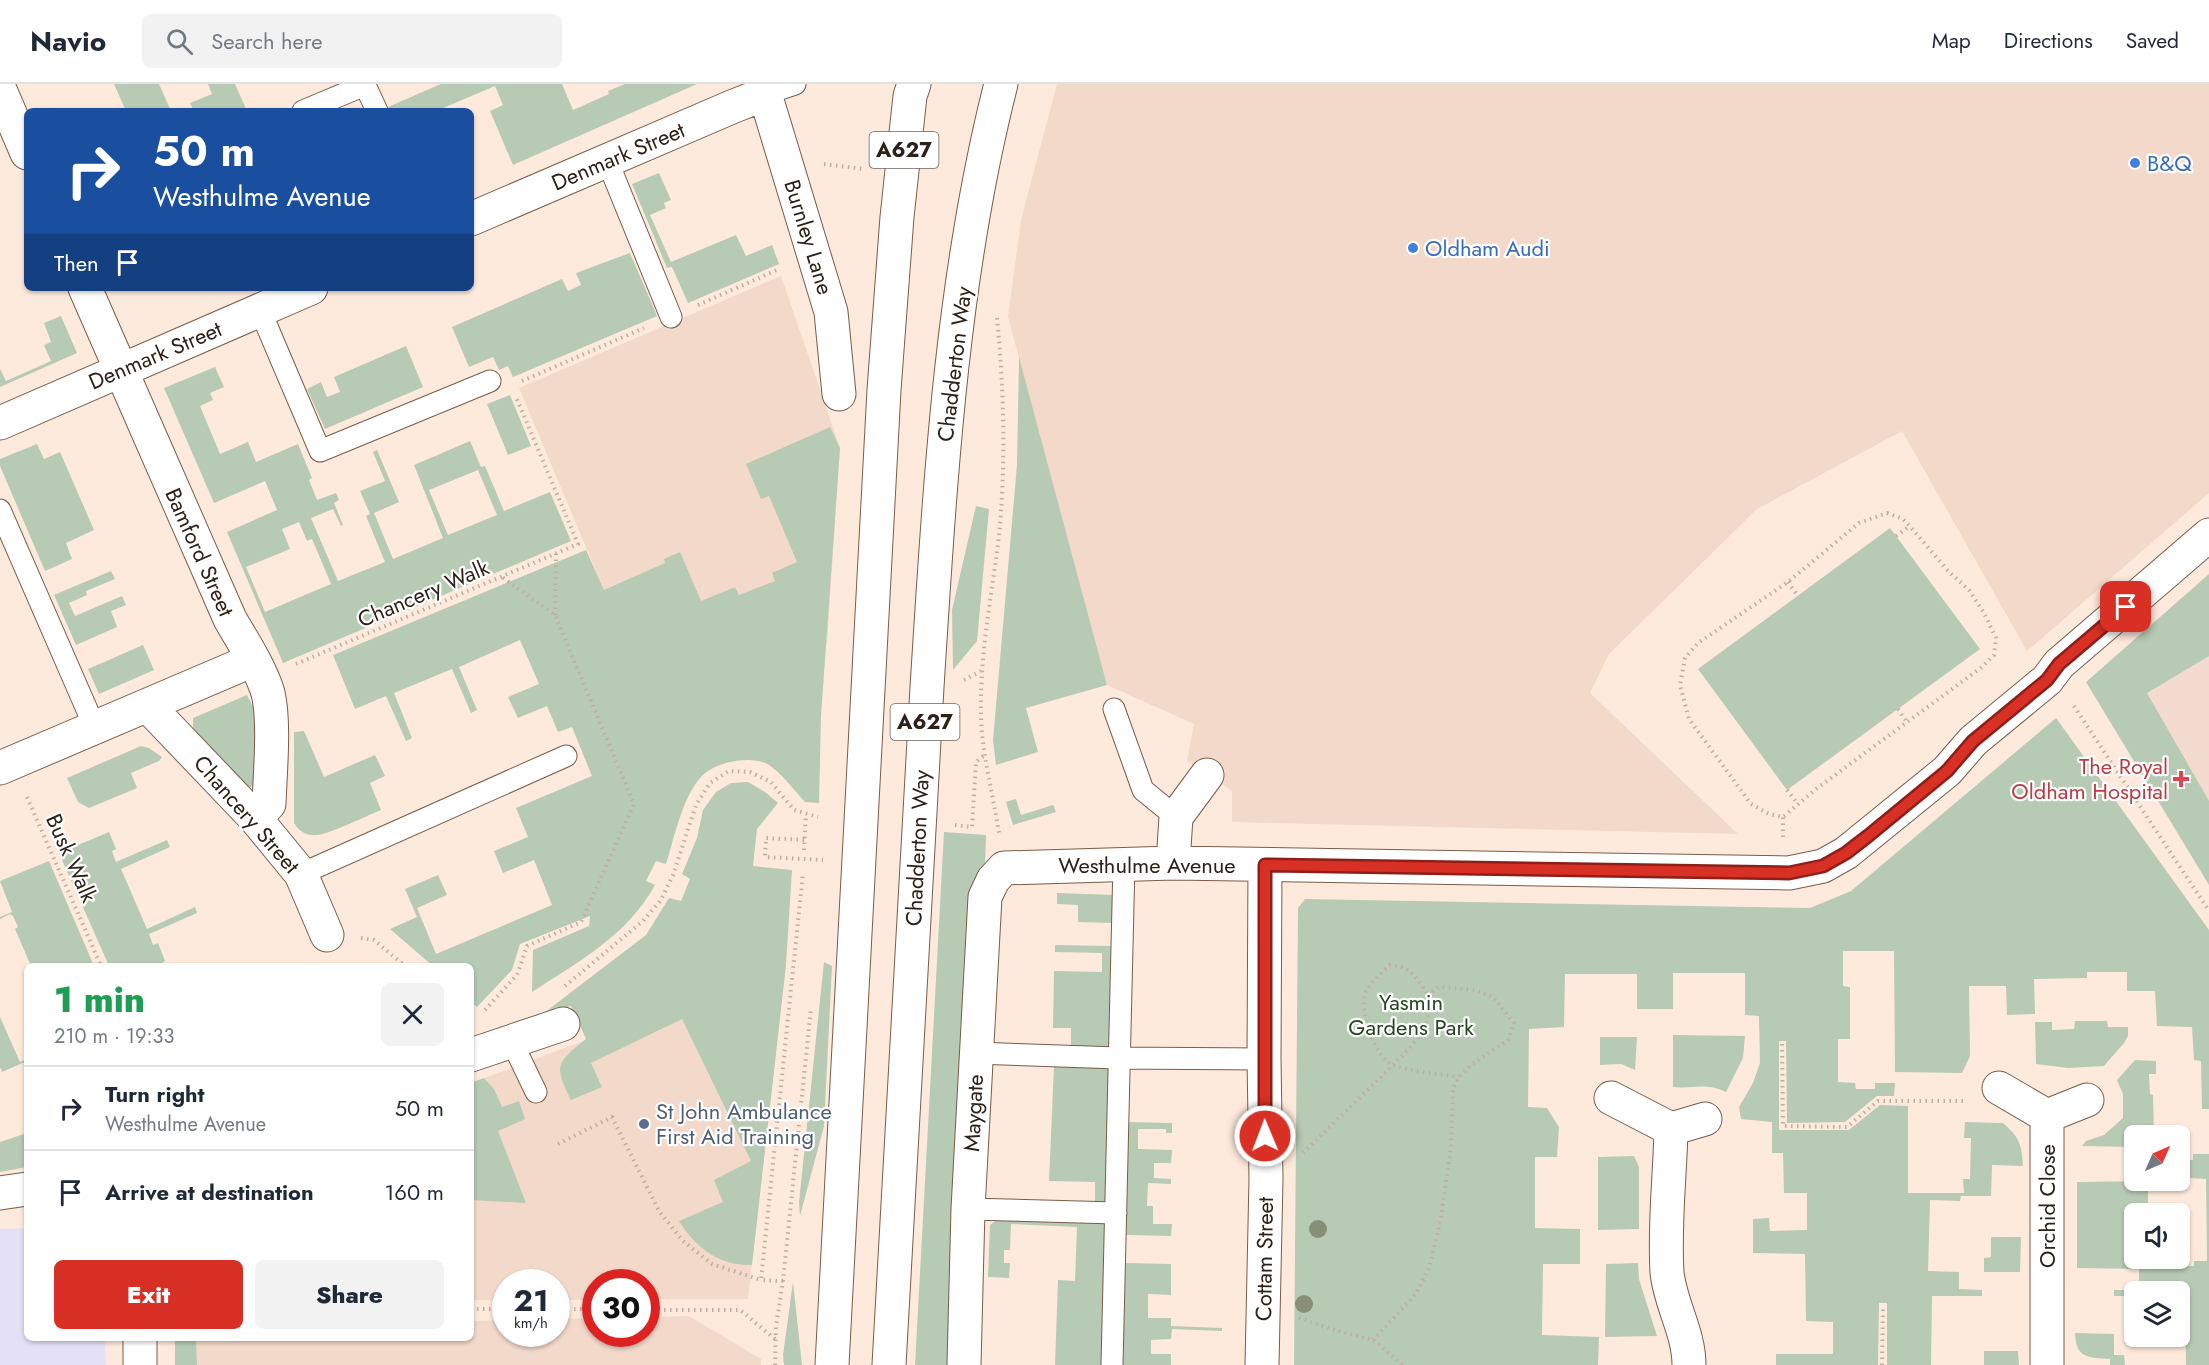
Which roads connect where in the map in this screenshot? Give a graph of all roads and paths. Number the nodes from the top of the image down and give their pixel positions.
1 (16, 84) edge
2 (914, 84) edge
3 (1001, 84) edge
4 (774, 87) edge
5 (0, 91) edge
6 (310, 108) edge
7 (375, 108) edge
8 (24, 146) edge
9 (607, 160) junction
10 (822, 163) dead end
11 (861, 168) dead end
12 (474, 218) edge
13 (87, 291) edge
14 (304, 291) edge
15 (260, 310) junction
16 (997, 312) dead end
17 (671, 317) dead end
18 (121, 370) junction
19 (490, 381) dead end
20 (516, 396) dead end
21 (829, 398) dead end
22 (0, 423) edge
23 (0, 510) edge
24 (1910, 526) junction
25 (2209, 535) edge
26 (1896, 536) dead end
27 (556, 554) junction
28 (1788, 582) junction
29 (1798, 596) dead end
30 (555, 615) dead end
31 (253, 660) junction
32 (291, 666) dead end
33 (2047, 680) junction
34 (148, 706) junction
35 (1114, 709) dead end
36 (1898, 709) dead end
37 (1906, 721) junction
38 (95, 728) junction
39 (986, 754) junction
40 (566, 756) dead end
41 (6, 766) edge
42 (1207, 775) dead end
43 (1787, 790) dead end
44 (1798, 804) junction
45 (806, 814) junction
46 (818, 817) dead end
47 (1176, 817) junction
48 (1783, 817) junction
49 (255, 818) junction
50 (955, 825) dead end
51 (999, 831) dead end
52 (804, 840) junction
53 (1782, 844) dead end
54 (804, 850) dead end
55 (830, 860) dead end
56 (1124, 863) junction
57 (1173, 863) junction
58 (1265, 865) junction
59 (1004, 868) joint
60 (803, 873) dead end
61 (301, 874) junction
62 (2209, 911) edge
63 (581, 922) dead end
64 (327, 935) joint
65 (100, 963) edge
66 (401, 963) edge
67 (556, 992) dead end
68 (1428, 994) junction
69 (812, 1000) dead end
70 (479, 1015) dead end
71 (563, 1024) dead end
72 (512, 1042) junction
73 (1782, 1044) dead end
74 (975, 1053) junction
75 (474, 1054) edge
76 (1118, 1058) junction
77 (1264, 1059) junction
78 (1393, 1065) junction
79 (1459, 1077) junction
80 (536, 1092) dead end
81 (1985, 1095) joint
82 (1611, 1098) dead end
83 (2087, 1100) dead end
84 (2047, 1116) junction
85 (1706, 1119) dead end
86 (1671, 1129) junction
87 (558, 1144) dead end
88 (1297, 1159) dead end
89 (24, 1189) edge
90 (0, 1193) edge
91 (968, 1209) junction
92 (1116, 1213) junction
93 (760, 1280) junction
94 (783, 1281) junction
95 (1883, 1308) dead end
96 (474, 1309) edge
97 (492, 1309) edge
98 (660, 1310) edge
99 (1289, 1315) dead end
100 (775, 1339) junction
101 (1373, 1340) junction
102 (140, 1341) edge
103 (140, 1365) edge
104 (775, 1365) edge
105 (832, 1365) edge
106 (890, 1365) edge
107 (964, 1365) edge
108 (1112, 1365) edge
109 (1262, 1365) edge
110 (1403, 1365) edge
111 (1689, 1365) edge
112 (1882, 1365) edge
113 (2047, 1365) edge

1 - 5 main road
2 - 105 main road, A627
3 - 106 main road, Chadderton Way / A627
4 - 9 main road, Denmark Street
4 - 21 main road, Burnley Lane
5 - 8 main road
6 - 7 lane
9 - 12 main road, Denmark Street
9 - 17 lane
10 - 11 path
13 - 18 main road, Bamford Street
14 - 15 main road, Denmark Street
15 - 18 main road, Denmark Street
15 - 19 lane
16 - 39 path
18 - 22 main road, Denmark Street
18 - 31 main road, Bamford Street
20 - 27 path, Chancery Walk
23 - 38 lane
24 - 26 path
24 - 28 path
24 - 37 path
25 - 33 main road, Westhulme Avenue
27 - 30 path
27 - 32 path, Chancery Walk
28 - 29 path
28 - 48 path
31 - 34 main road
31 - 49 main road, Bamford Street
33 - 58 main road, Westhulme Avenue
33 - 62 path
34 - 38 main road
34 - 49 main road, Chancery Street
35 - 47 lane
36 - 37 path
37 - 44 path
38 - 41 main road
39 - 50 path
39 - 51 path
40 - 61 lane
41 - 65 path, Busk Walk
42 - 47 main road
43 - 44 path
44 - 48 path
45 - 46 path
45 - 52 path
45 - 67 path
47 - 57 main road
48 - 53 path
49 - 61 main road, Chancery Street
52 - 54 path
52 - 55 path
56 - 57 main road, Westhulme Avenue
56 - 59 main road, Westhulme Avenue
56 - 76 lane
57 - 58 main road, Westhulme Avenue
58 - 77 main road, Cottam Street
59 - 74 main road, Maygate
60 - 93 path
61 - 64 main road, Chancery Street
63 - 70 path
64 - 66 path
68 - 78 path
68 - 78 path
68 - 79 path
69 - 94 path
71 - 72 main road
72 - 75 main road
72 - 80 lane
73 - 81 path
74 - 76 lane
74 - 91 main road, Maygate
76 - 77 lane
76 - 92 lane
77 - 109 main road, Cottam Street
78 - 79 path
78 - 88 path
79 - 101 path
81 - 84 main road, Orchid Close
82 - 86 main road
83 - 84 main road, Orchid Close
84 - 113 main road, Orchid Close
85 - 86 main road
86 - 111 main road
87 - 93 path
89 - 90 main road
91 - 92 lane
91 - 107 main road, Maygate
92 - 108 lane
93 - 94 path
94 - 100 path
95 - 112 path
96 - 97 path
98 - 100 path
99 - 101 path
100 - 104 path
101 - 110 path
102 - 103 main road

